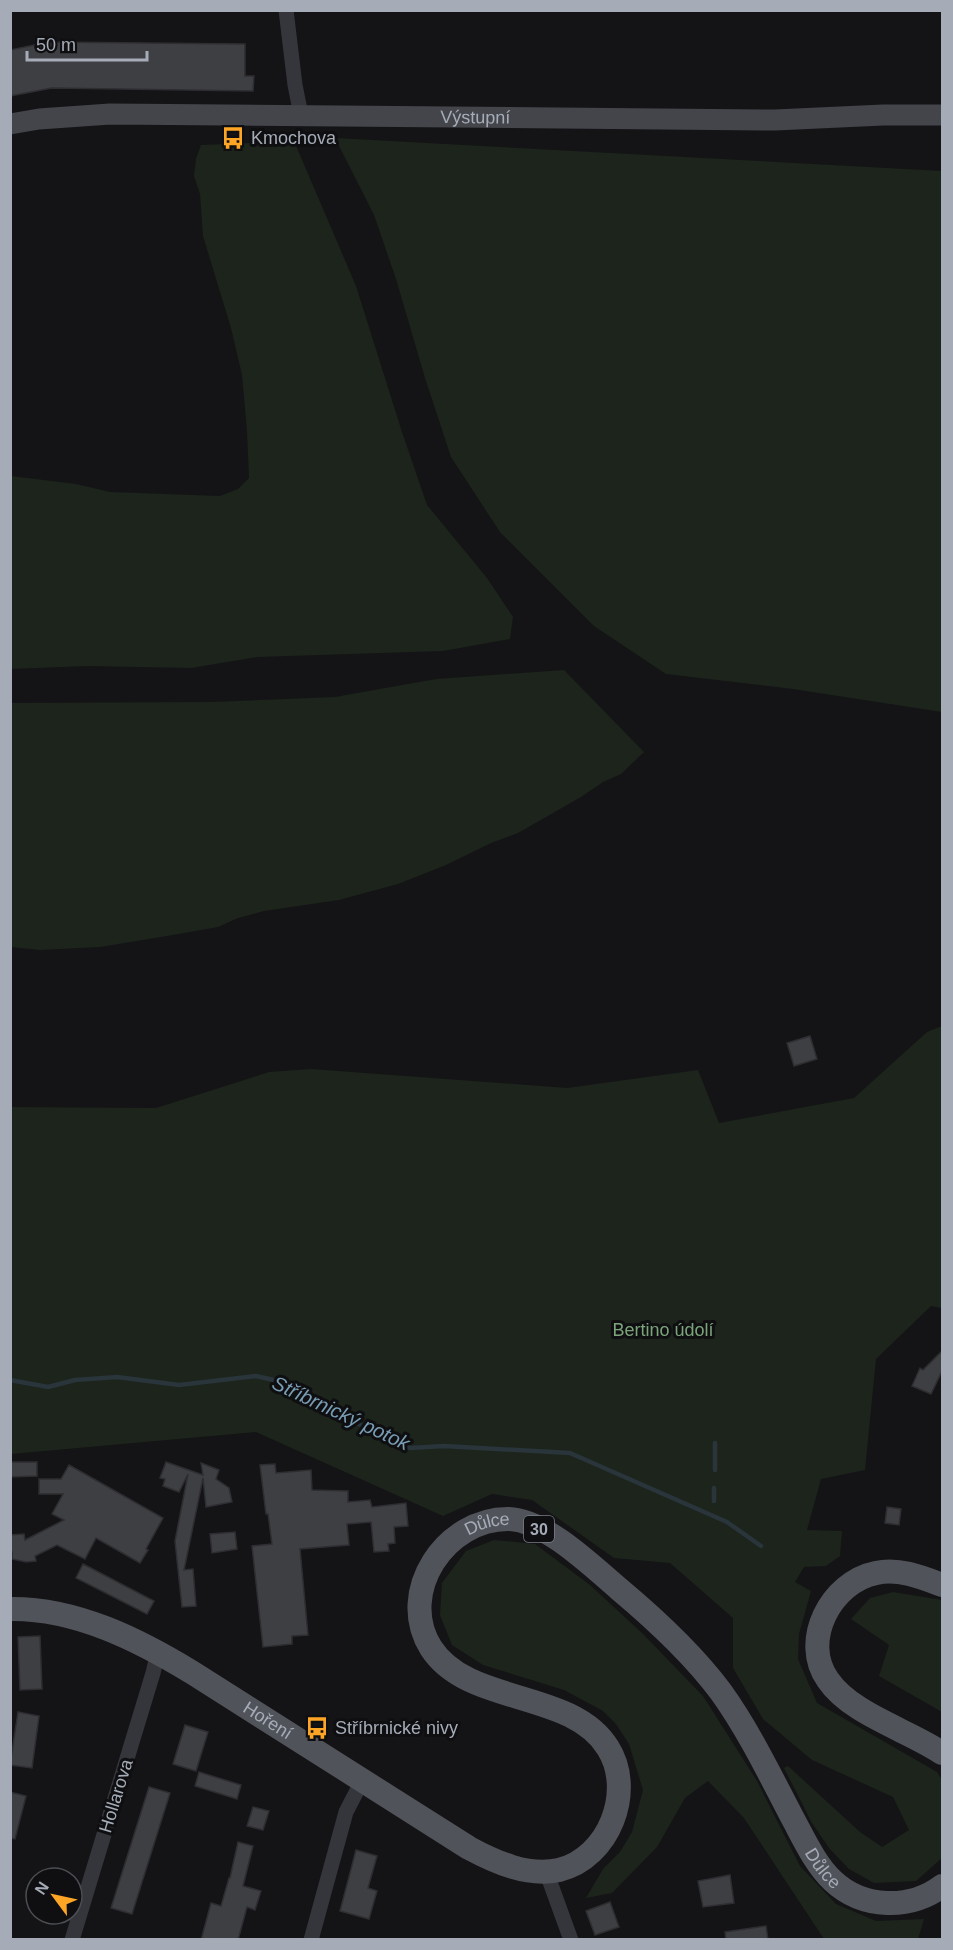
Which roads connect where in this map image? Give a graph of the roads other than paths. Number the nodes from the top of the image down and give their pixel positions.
1 (286, 10) edge
2 (301, 115) junction
3 (942, 115) edge
4 (10, 124) edge
5 (942, 1585) edge
6 (10, 1609) edge
7 (158, 1652) junction
8 (942, 1753) edge
9 (362, 1781) junction
10 (546, 1871) junction
11 (942, 1886) edge
12 (72, 1940) edge
13 (311, 1940) edge
14 (571, 1940) edge

1 - 2 street
2 - 3 street, Výstupní
2 - 4 street, Výstupní
5 - 8 main road
6 - 7 main road, Hoření / 30
7 - 9 main road, Hoření / 30
7 - 12 street, Hollarova
9 - 10 main road, Hoření / 30
9 - 13 street
10 - 11 main road, Důlce / 30
10 - 14 street

